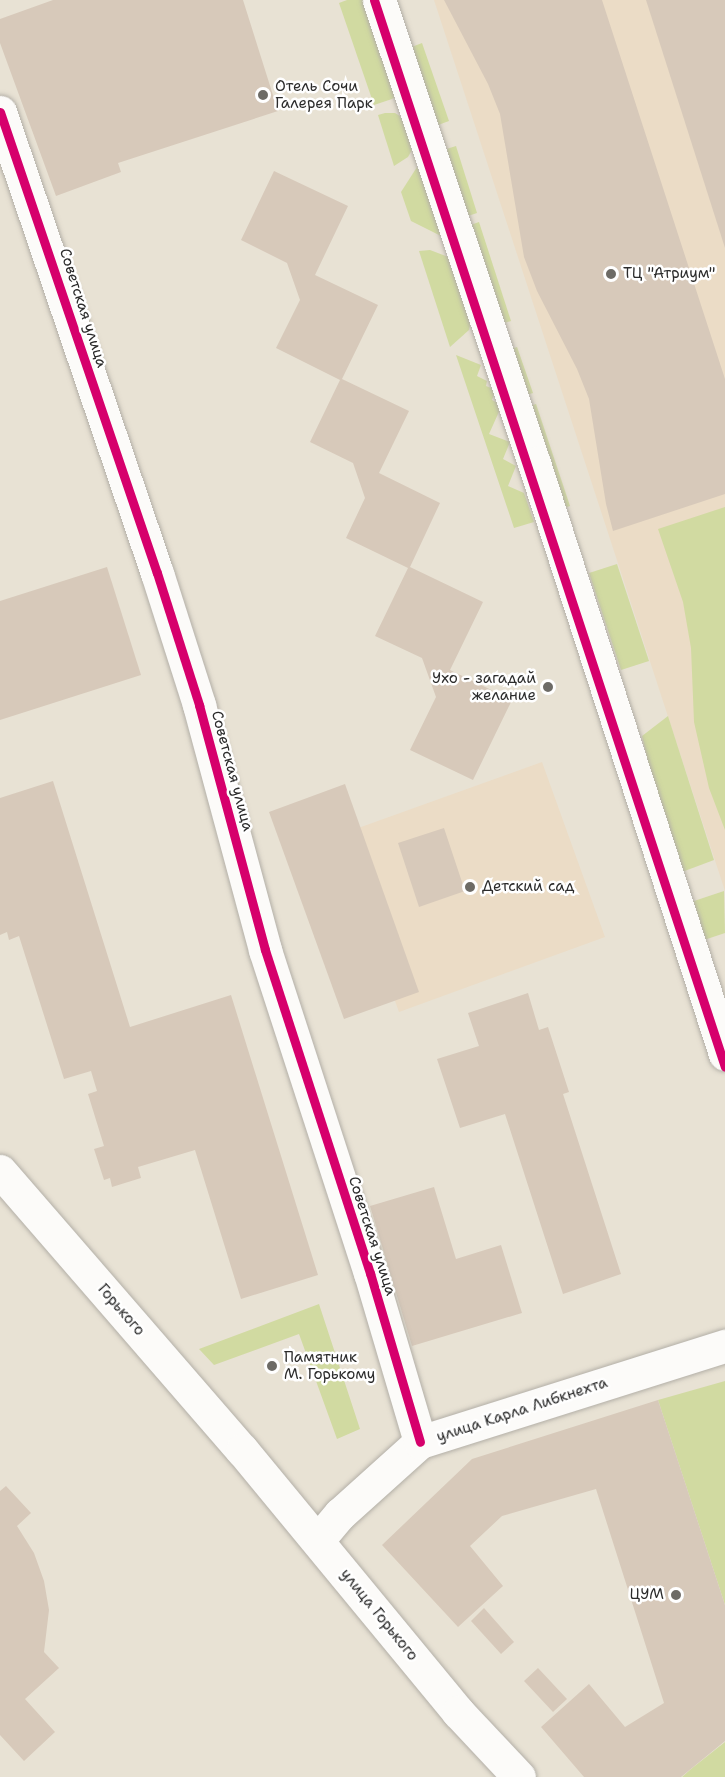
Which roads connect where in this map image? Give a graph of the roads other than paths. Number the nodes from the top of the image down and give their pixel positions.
1 (379, 0) edge
2 (0, 112) edge
3 (725, 1054) edge
4 (0, 1171) edge
5 (725, 1346) edge
6 (420, 1442) junction
7 (242, 1450) joint
8 (318, 1540) junction
9 (519, 1777) edge

1 - 3 street
2 - 6 street, Советская улица
4 - 7 street, Горького
5 - 6 street, улица Карла Либкнехта
6 - 8 street, улица Карла Либкнехта
7 - 8 street, улица Горького
8 - 9 street, улица Горького

